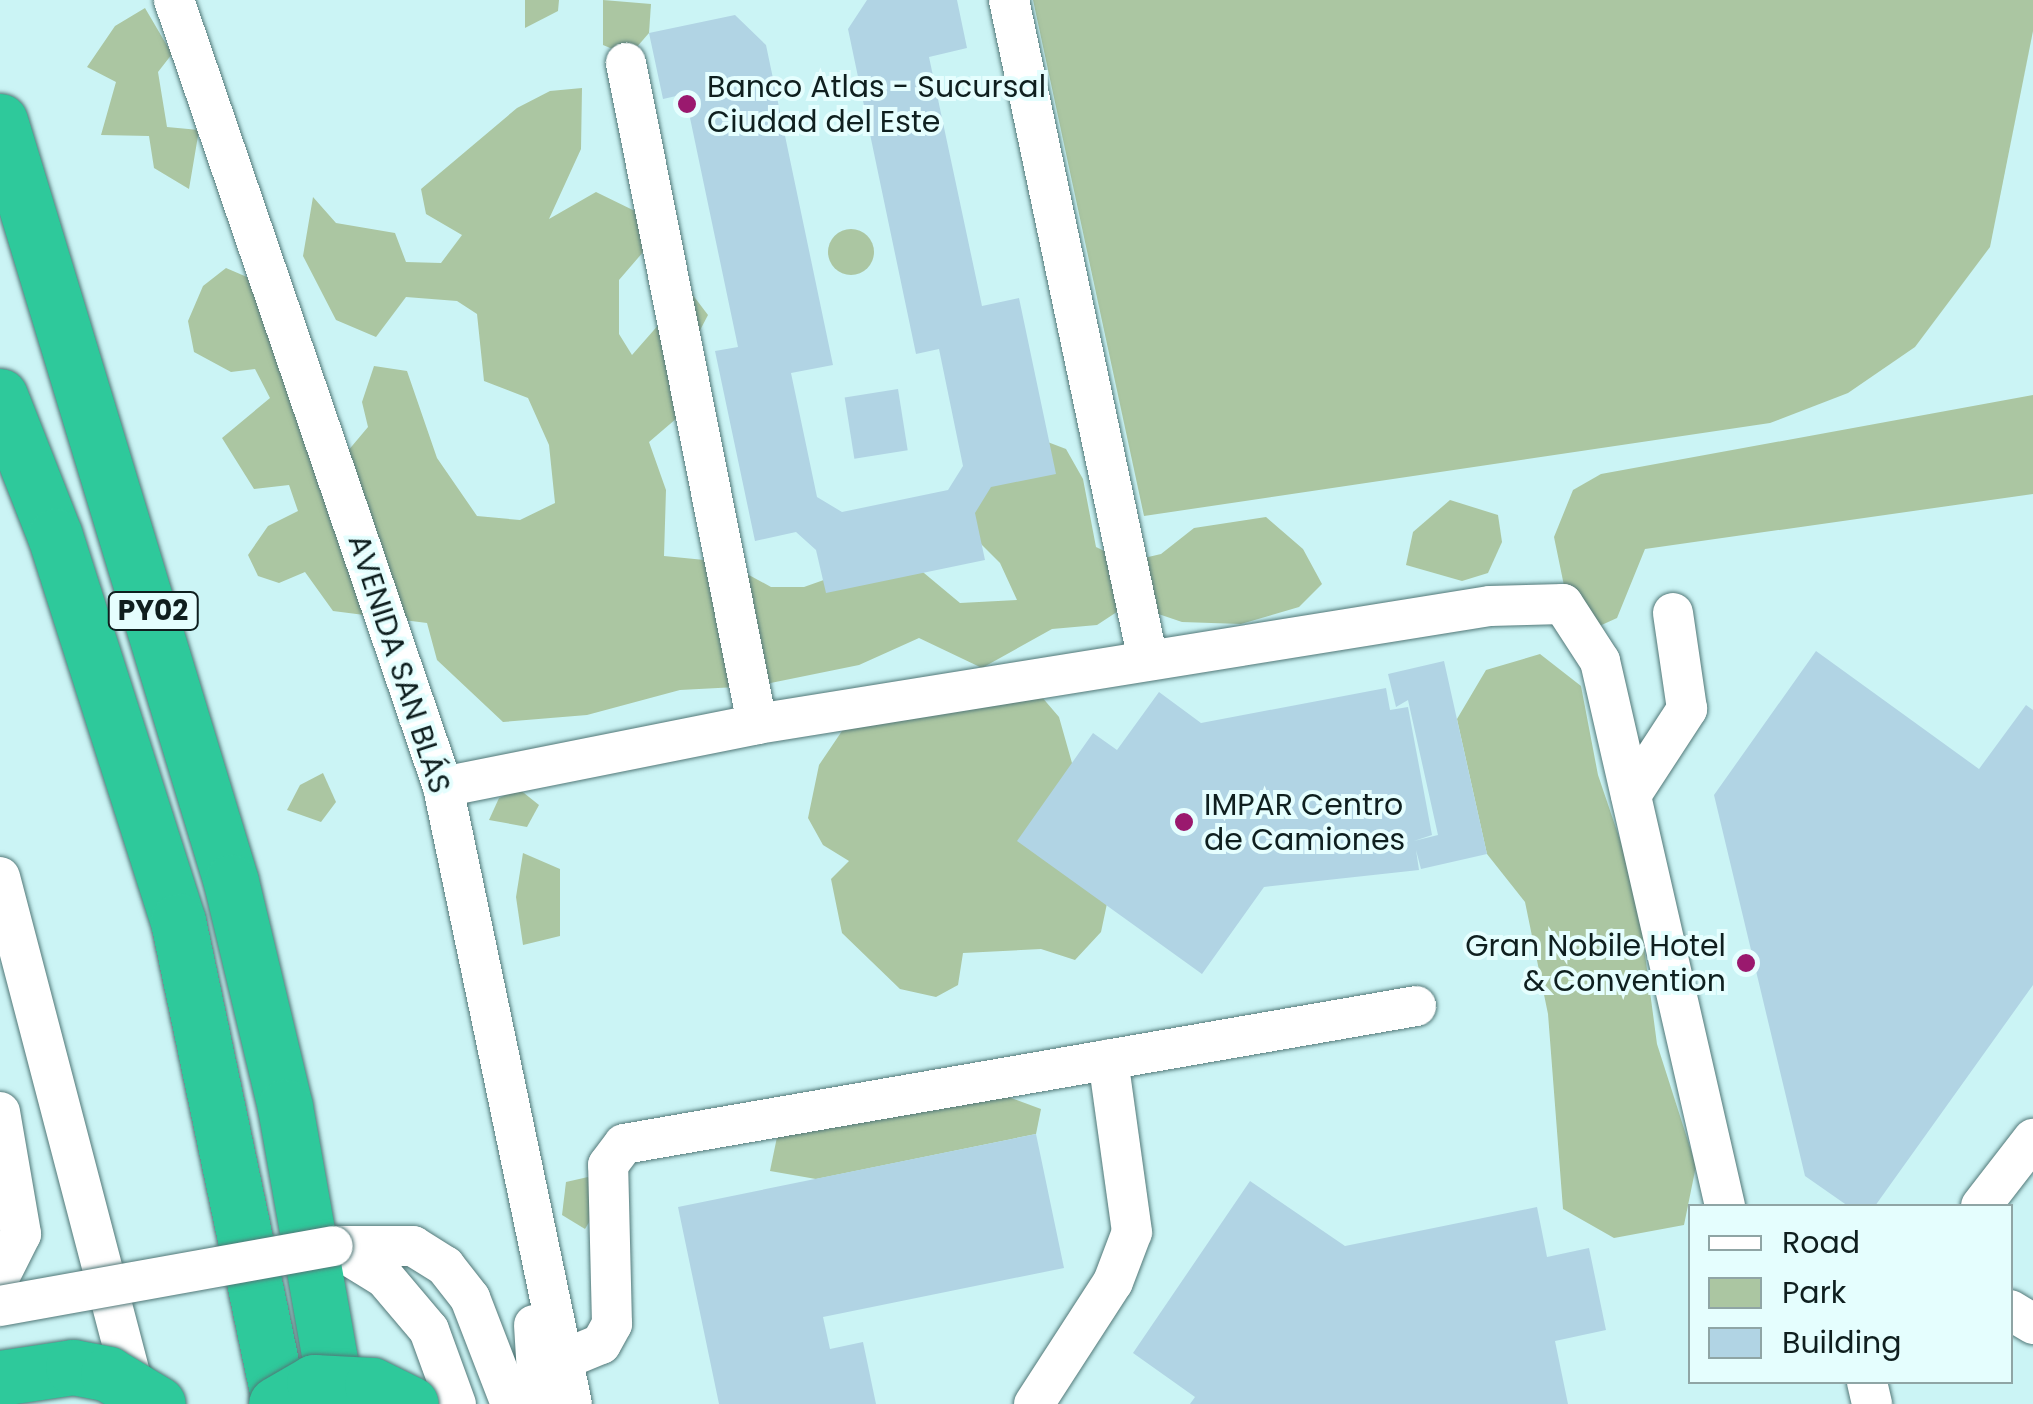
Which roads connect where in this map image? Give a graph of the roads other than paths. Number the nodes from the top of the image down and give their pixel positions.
1 (174, 0) edge
2 (1009, 0) edge
3 (626, 63) dead end
4 (0, 121) edge
5 (0, 396) edge
6 (1673, 614) dead end
7 (1148, 661) junction
8 (757, 724) junction
9 (443, 787) junction
10 (1630, 795) junction
11 (0, 877) edge
12 (1416, 1006) dead end
13 (1108, 1060) junction
14 (0, 1112) edge
15 (2033, 1140) edge
16 (1725, 1204) edge
17 (1983, 1204) edge
18 (526, 1206) junction
19 (332, 1246) junction
20 (0, 1276) edge
21 (0, 1306) edge
22 (562, 1360) junction
23 (0, 1378) edge
24 (0, 1388) edge
25 (30, 1404) edge
26 (138, 1404) edge
27 (158, 1404) edge
28 (278, 1404) edge
29 (338, 1404) edge
30 (411, 1404) edge
31 (456, 1404) edge
32 (511, 1404) edge
33 (540, 1404) edge
34 (572, 1404) edge
35 (1034, 1404) edge

1 - 9 street, AVENIDA SAN BLÁS
2 - 7 street
3 - 8 street
4 - 29 highway, PY02
5 - 28 highway, PY02
6 - 10 street
7 - 8 street
7 - 10 street
8 - 9 street
9 - 18 street, AVENIDA SAN BLÁS
10 - 16 street
11 - 26 street
12 - 13 street
13 - 22 street
13 - 35 street
14 - 20 street
15 - 17 street
18 - 22 street, AVENIDA SAN BLÁS
18 - 33 street
19 - 21 street, bridge
19 - 31 street
19 - 32 street
22 - 34 street, AVENIDA SAN BLÁS
23 - 27 highway, bridge
24 - 25 street
28 - 30 highway, bridge

